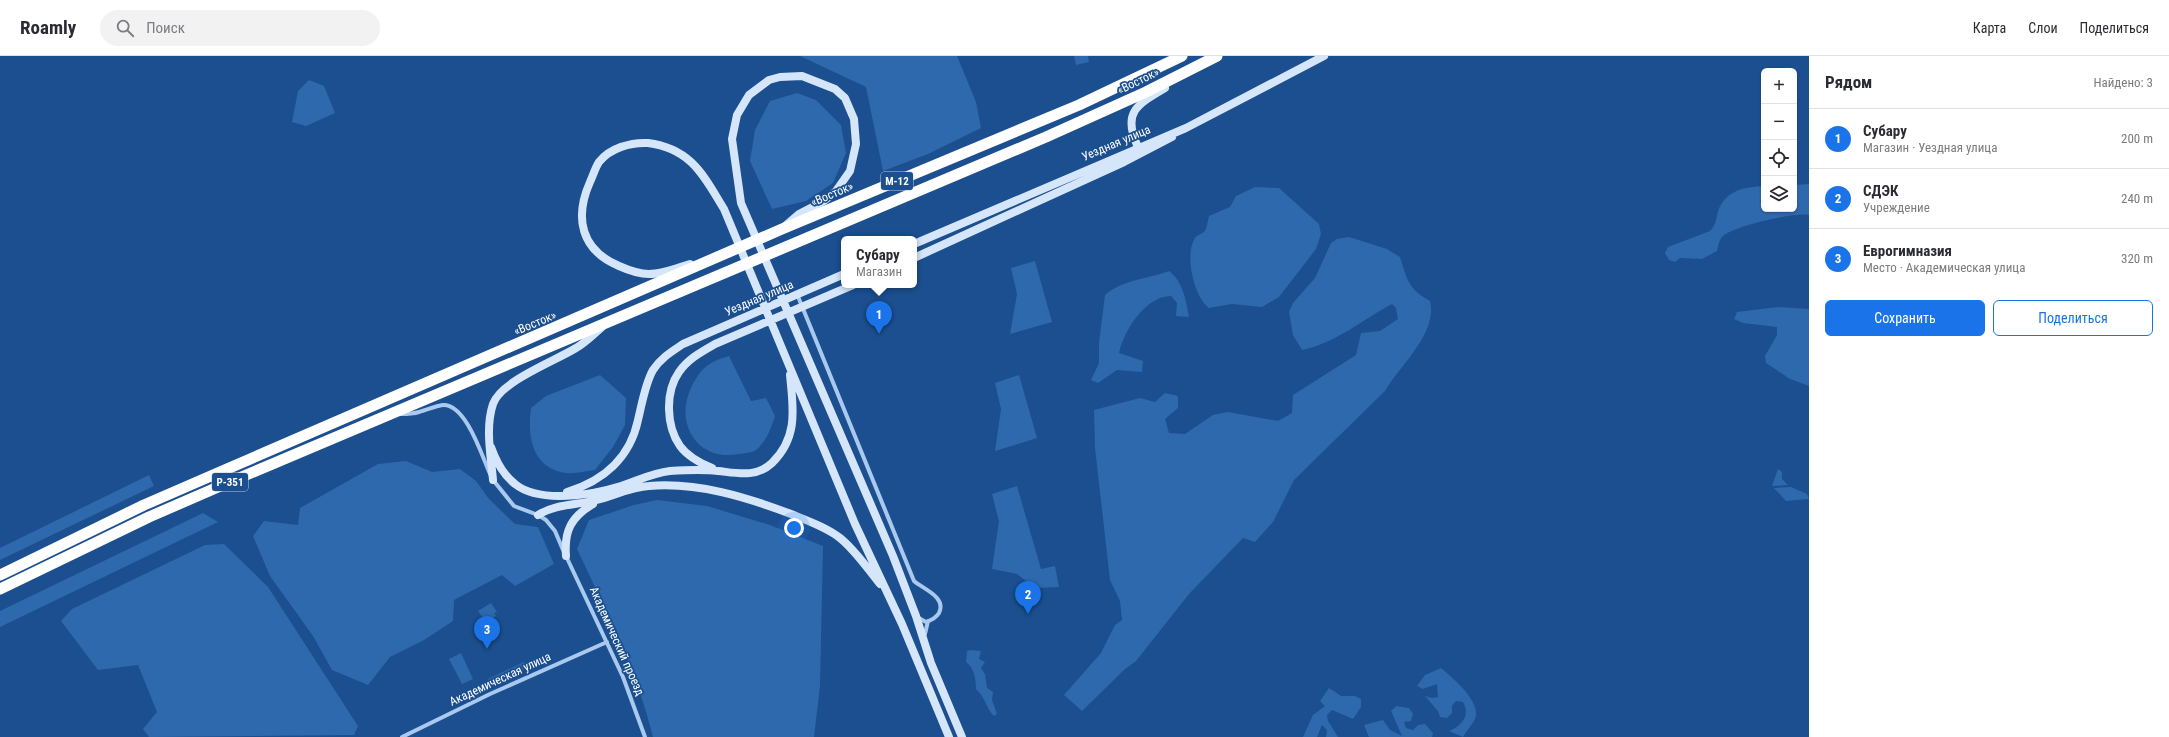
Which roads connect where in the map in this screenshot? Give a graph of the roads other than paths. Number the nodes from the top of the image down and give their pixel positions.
1 (1182, 56) edge
2 (1217, 56) edge
3 (1324, 56) edge
4 (1198, 65) junction
5 (1140, 150) junction
6 (782, 229) junction
7 (917, 243) edge
8 (917, 257) edge
9 (711, 260) junction
10 (841, 275) edge
11 (846, 288) edge
12 (797, 294) junction
13 (802, 308) junction
14 (606, 324) junction
15 (492, 355) joint
16 (789, 366) junction
17 (388, 415) junction
18 (491, 447) junction
19 (718, 471) junction
20 (493, 480) junction
21 (622, 486) junction
22 (557, 495) junction
23 (599, 500) junction
24 (538, 515) junction
25 (566, 556) junction
26 (0, 575) edge
27 (0, 590) edge
28 (888, 594) junction
29 (916, 616) junction
30 (928, 621) junction
31 (607, 642) junction
32 (924, 642) junction
33 (402, 737) edge
34 (646, 737) edge
35 (949, 737) edge
36 (962, 737) edge

1 - 6 highway, «Восток» / М-12
2 - 4 highway, «Восток» / М-12
3 - 5 street, Уездная улица
4 - 5 street
4 - 14 highway, «Восток» / М-12
5 - 7 street, Уездная улица
5 - 8 street, Уездная улица
6 - 9 highway, «Восток» / М-12
6 - 29 street
9 - 15 highway, «Восток» / М-12
9 - 16 street
10 - 12 street, Уездная улица
11 - 13 street
12 - 13 street
12 - 22 street, Уездная улица
13 - 19 street
13 - 30 street
14 - 17 highway, Р-351
14 - 18 street
15 - 26 highway, Р-351
16 - 19 street
16 - 28 street
17 - 20 street
17 - 27 highway, Р-351
18 - 20 street
18 - 22 street
19 - 21 street
20 - 24 street
21 - 22 street
21 - 23 street
23 - 24 street
23 - 25 street
23 - 28 street
24 - 25 street, Академический проезд
25 - 31 street, Академический проезд
28 - 35 street
29 - 30 street
29 - 32 street
30 - 32 street
31 - 33 street, Академическая улица
31 - 34 street, Академический проезд
32 - 36 street

